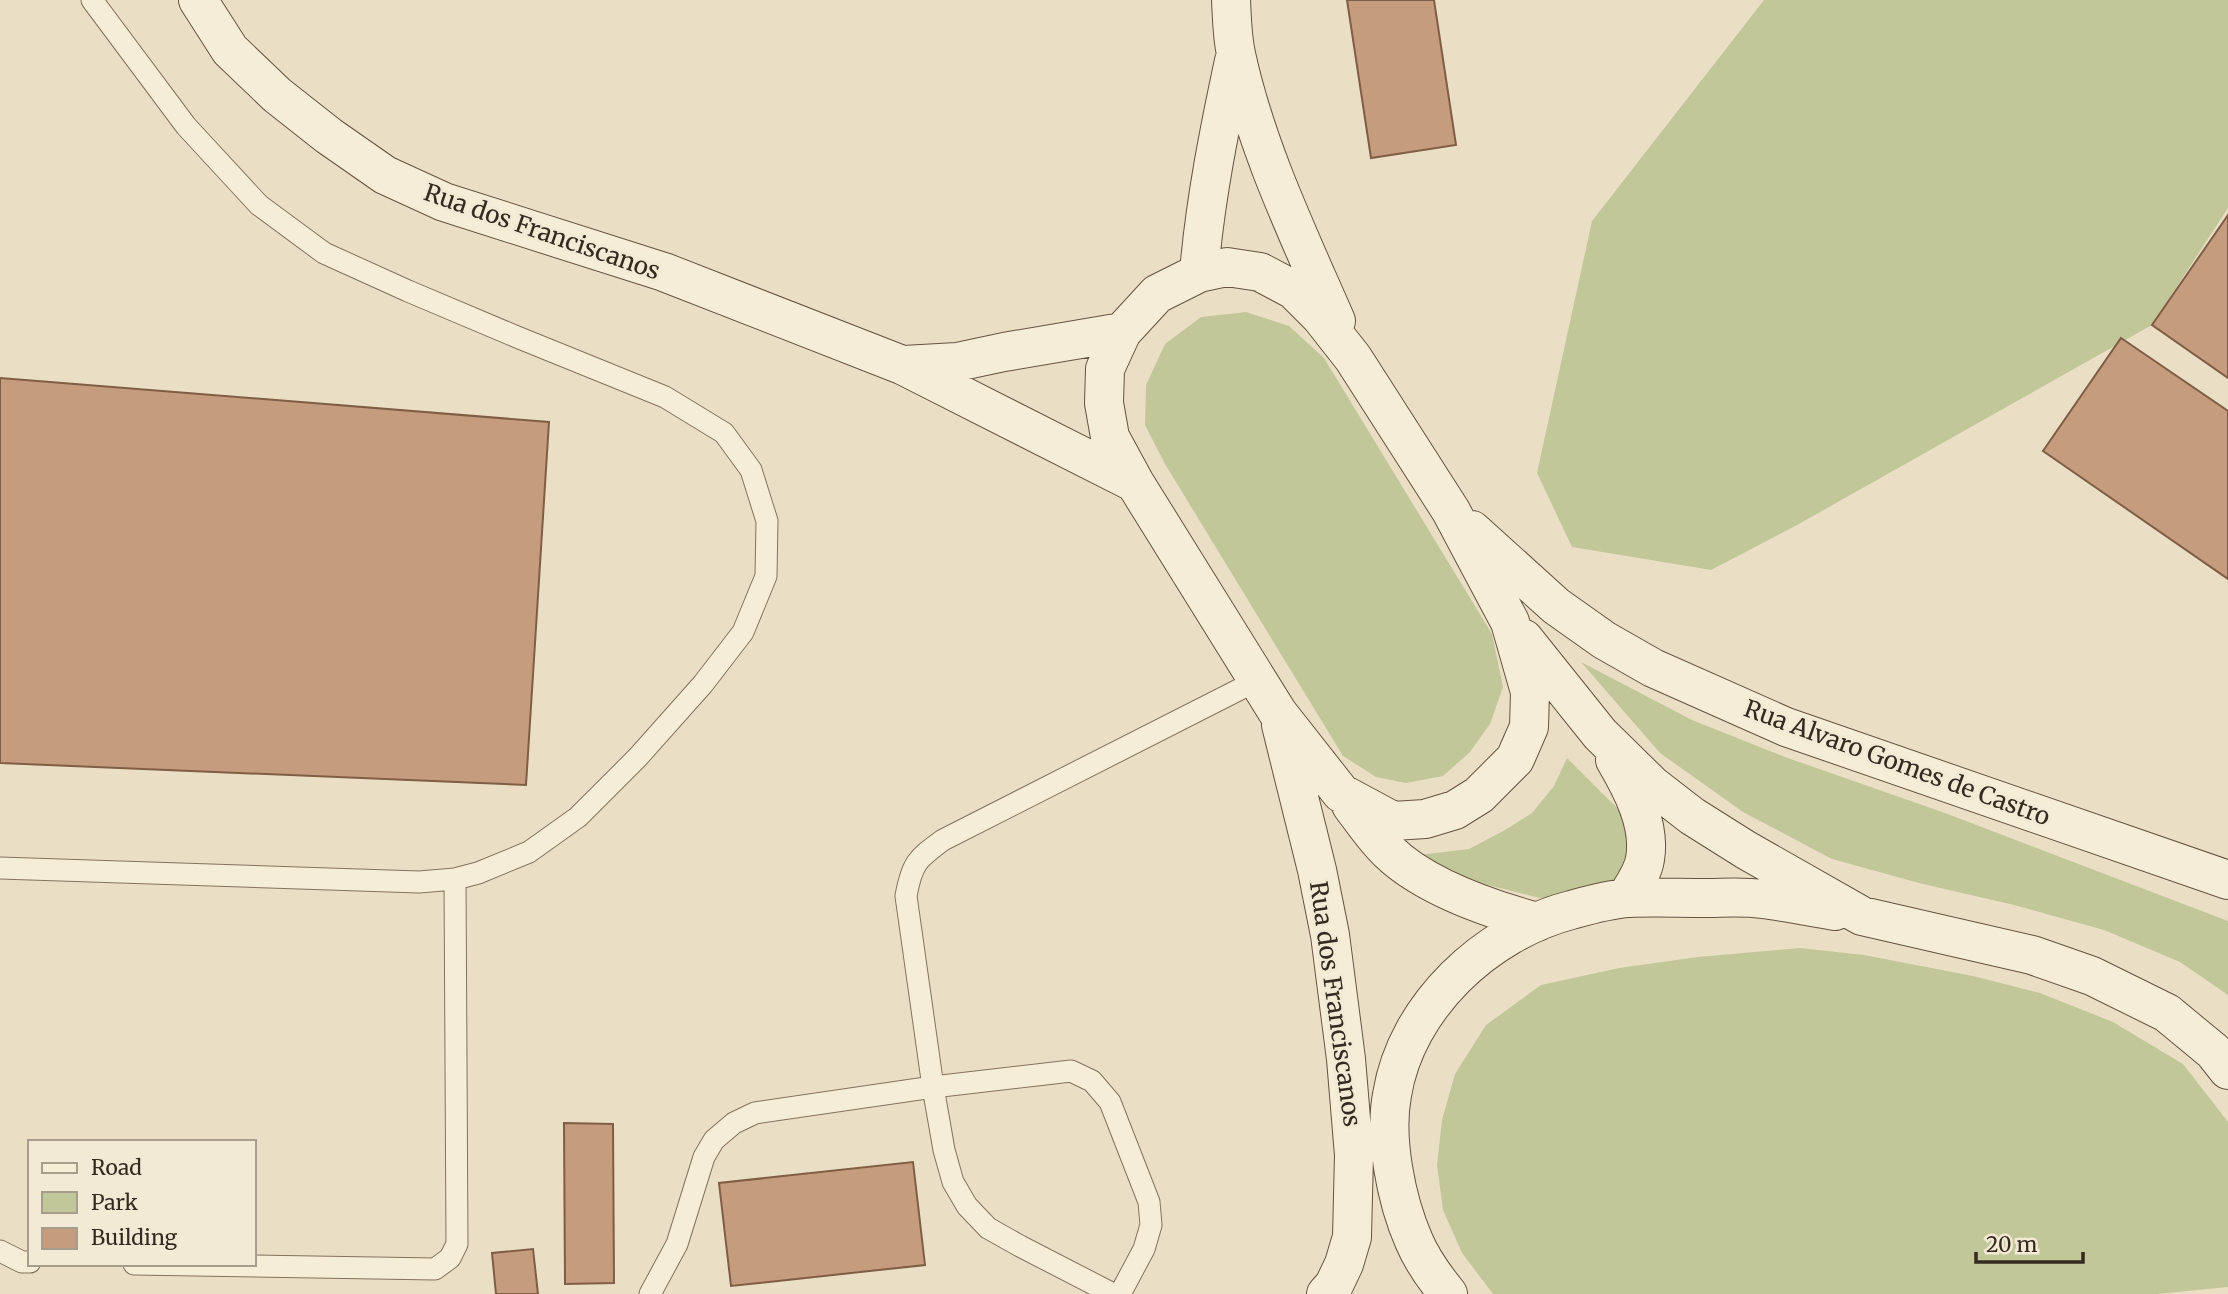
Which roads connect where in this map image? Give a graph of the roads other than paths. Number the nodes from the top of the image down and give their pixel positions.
1 (92, 0) edge
2 (198, 0) edge
3 (1231, 0) edge
4 (1236, 52) junction
5 (1199, 273) junction
6 (1122, 332) junction
7 (1353, 358) junction
8 (902, 365) junction
9 (1135, 483) junction
10 (1451, 511) junction
11 (1510, 622) junction
12 (1258, 680) junction
13 (1278, 713) junction
14 (1600, 734) junction
15 (1341, 793) junction
16 (2228, 860) edge
17 (2189, 866) junction
18 (0, 868) edge
19 (455, 879) junction
20 (2228, 880) edge
21 (1626, 898) junction
22 (1862, 916) junction
23 (1537, 922) junction
24 (2228, 1070) edge
25 (933, 1087) junction
26 (0, 1251) edge
27 (28, 1262) edge
28 (254, 1266) edge
29 (650, 1294) edge
30 (1113, 1294) edge
31 (1120, 1294) edge
32 (1326, 1294) edge
33 (1448, 1294) edge

1 - 19 lane
2 - 8 main road, Rua dos Franciscanos
3 - 4 main road
4 - 5 main road
4 - 7 main road
5 - 6 main road
5 - 7 main road
6 - 8 main road, Rua dos Franciscanos
6 - 9 main road
7 - 10 main road
8 - 9 main road, Rua dos Franciscanos
9 - 12 main road
10 - 11 main road
10 - 17 main road, Rua Alvaro Gomes de Castro
11 - 14 main road
11 - 15 main road
12 - 13 main road
12 - 25 lane
13 - 15 main road
13 - 32 main road, Rua dos Franciscanos
14 - 21 main road
14 - 22 main road
15 - 23 main road
16 - 17 main road
17 - 20 main road, Rua Alvaro Gomes de Castro
18 - 19 lane
19 - 28 lane
21 - 22 main road
21 - 23 main road
22 - 24 main road
23 - 33 main road
25 - 29 lane
25 - 30 lane
25 - 31 lane
26 - 27 lane

